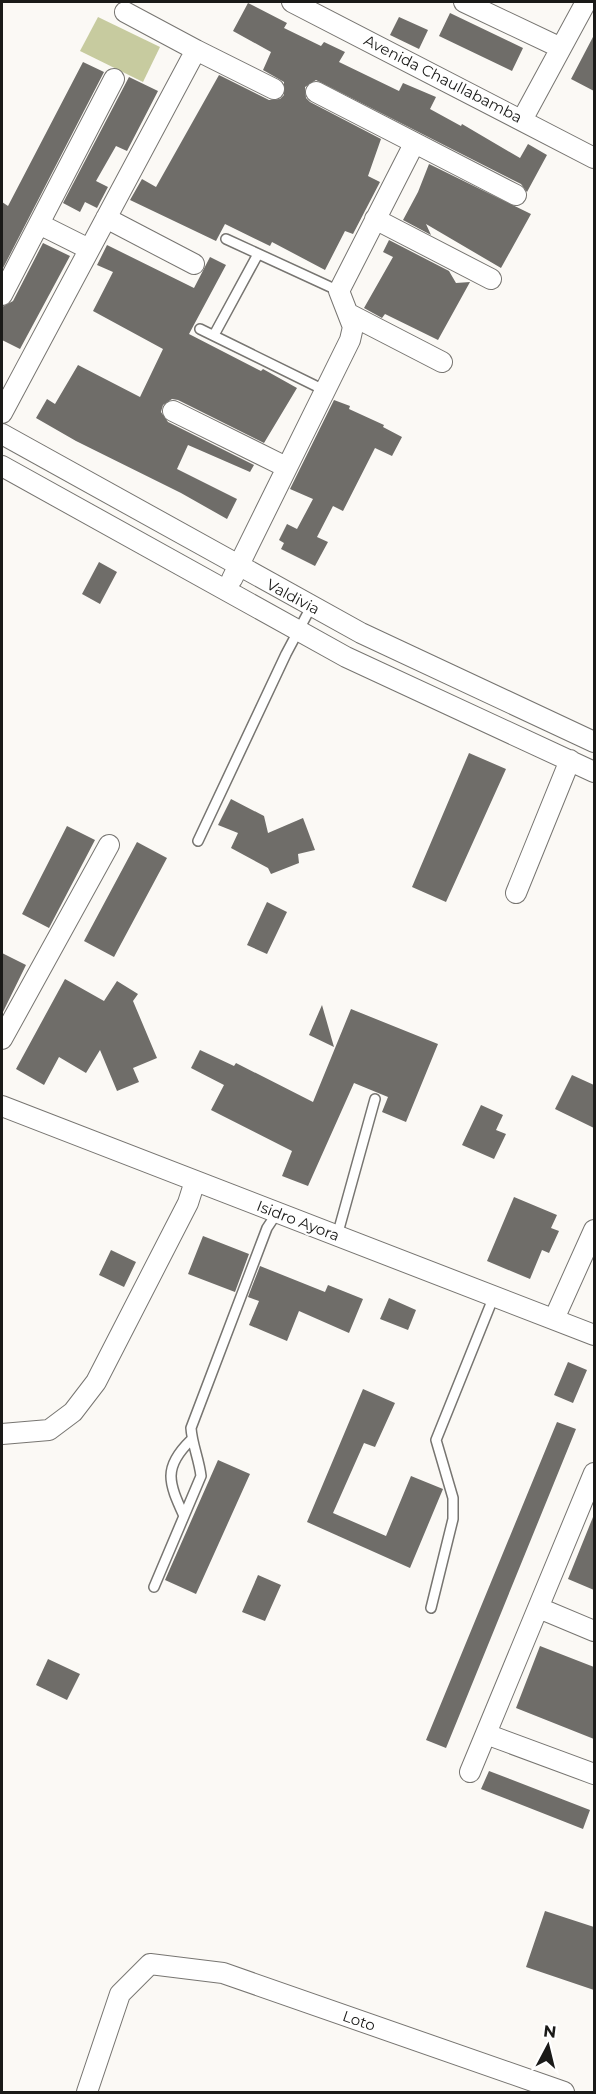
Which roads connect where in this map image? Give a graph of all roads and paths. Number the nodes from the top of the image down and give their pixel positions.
1 (291, 2) edge
2 (464, 2) edge
3 (586, 2) edge
4 (124, 12) dead end
5 (561, 48) junction
6 (196, 50) junction
7 (114, 79) dead end
8 (274, 89) dead end
9 (316, 92) dead end
10 (522, 120) junction
11 (414, 144) junction
12 (594, 158) edge
13 (516, 195) dead end
14 (105, 218) junction
15 (375, 219) junction
16 (39, 224) junction
17 (226, 239) dead end
18 (89, 249) junction
19 (258, 254) junction
20 (194, 264) dead end
21 (491, 279) dead end
22 (339, 291) junction
23 (2, 295) edge
24 (351, 315) junction
25 (200, 329) dead end
26 (214, 335) junction
27 (442, 362) dead end
28 (324, 390) junction
29 (173, 411) dead end
30 (2, 412) edge
31 (2, 434) edge
32 (2, 466) edge
33 (286, 467) junction
34 (238, 567) junction
35 (225, 592) junction
36 (311, 607) junction
37 (298, 631) junction
38 (594, 742) edge
39 (570, 760) junction
40 (594, 772) edge
41 (198, 841) dead end
42 (109, 845) dead end
43 (516, 893) dead end
44 (2, 1040) edge
45 (375, 1099) dead end
46 (2, 1106) edge
47 (195, 1181) junction
48 (277, 1213) junction
49 (594, 1230) edge
50 (337, 1236) junction
51 (494, 1296) junction
52 (554, 1319) junction
53 (594, 1335) edge
54 (2, 1434) edge
55 (191, 1440) junction
56 (593, 1480) edge
57 (184, 1516) junction
58 (154, 1587) dead end
59 (430, 1608) dead end
60 (539, 1608) junction
61 (594, 1631) edge
62 (486, 1734) junction
63 (470, 1772) dead end
64 (594, 1774) edge
65 (87, 2092) edge
66 (564, 2092) edge

1 - 10 street, Avenida Chaullabamba
2 - 5 street
3 - 5 street
4 - 6 street
5 - 10 street
6 - 8 street
6 - 14 street
7 - 16 street
9 - 11 street
10 - 12 street, Avenida Chaullabamba
11 - 13 street
11 - 15 street
14 - 18 street
14 - 20 street
15 - 21 street
15 - 22 street
16 - 18 street
16 - 23 street
17 - 19 lane
18 - 30 street
19 - 22 lane
19 - 26 lane
22 - 24 street
24 - 27 street
24 - 28 street
25 - 26 lane
26 - 28 lane
28 - 33 street
29 - 33 street
31 - 34 street, Valdivia
32 - 35 street, Valdivia
33 - 34 street
34 - 35 street
34 - 36 street, Valdivia
35 - 37 street, Valdivia
36 - 37 lane
36 - 38 street, Valdivia
37 - 39 street, Valdivia
37 - 41 lane
39 - 40 street, Valdivia
39 - 43 street
42 - 44 street
45 - 50 lane
46 - 47 street, Isidro Ayora
47 - 48 street, Isidro Ayora
47 - 54 street
48 - 50 street, Isidro Ayora
48 - 55 lane
49 - 52 street
50 - 51 street, Isidro Ayora
51 - 52 street, Isidro Ayora
51 - 59 lane
52 - 53 street, Isidro Ayora
55 - 57 lane
55 - 57 lane
56 - 60 street
57 - 58 lane
60 - 61 street
60 - 62 street
62 - 63 street
62 - 64 street
65 - 66 street, Loto

